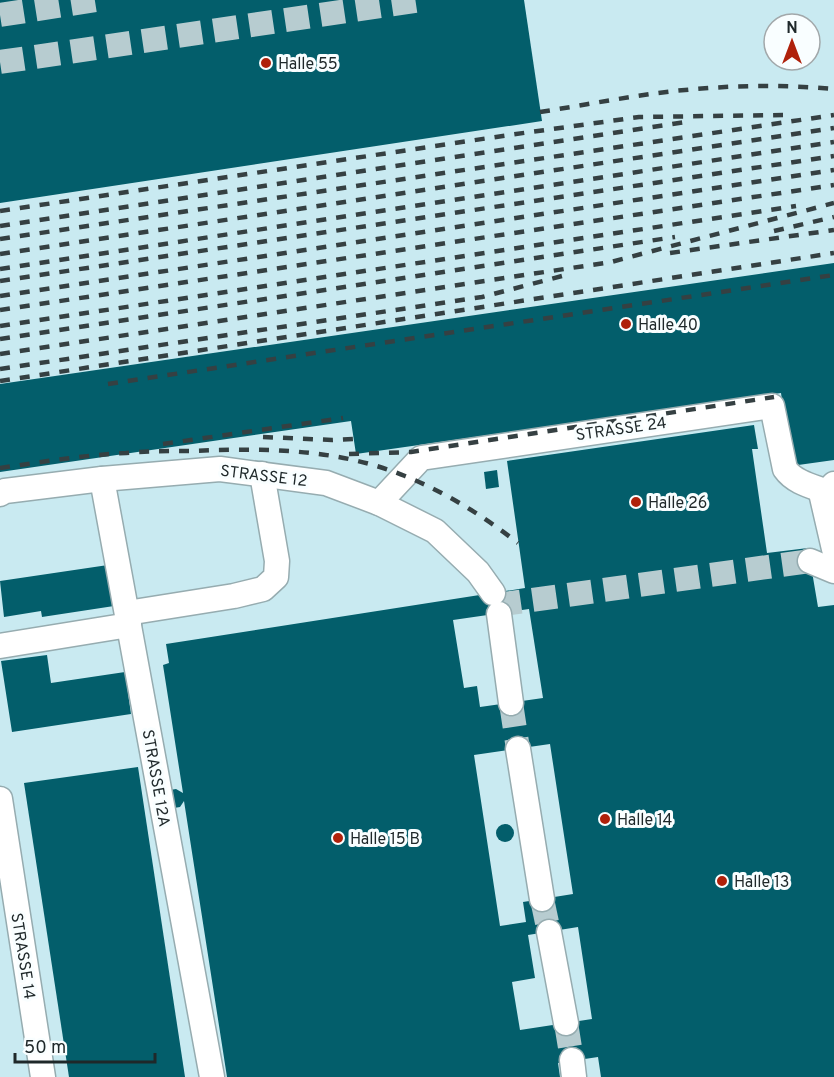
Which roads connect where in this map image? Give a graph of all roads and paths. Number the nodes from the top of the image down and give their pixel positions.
1 (262, 474) junction
2 (102, 479) junction
3 (830, 487) edge
4 (0, 494) edge
5 (379, 503) junction
6 (834, 549) edge
7 (810, 561) tunnel mouth
8 (834, 571) edge
9 (128, 619) junction
10 (0, 646) edge
11 (511, 703) tunnel mouth
12 (518, 748) tunnel mouth
13 (0, 799) edge
14 (7, 892) edge
15 (542, 899) tunnel mouth
16 (549, 932) tunnel mouth
17 (566, 1023) tunnel mouth
18 (43, 1077) edge
19 (212, 1077) edge

1 - 2 street, STRASSE 12
1 - 5 street, STRASSE 12
1 - 9 street
2 - 4 street, STRASSE 12
2 - 9 street, STRASSE 12A
3 - 5 street, STRASSE 24
3 - 6 street
5 - 11 street, STRASSE 12
7 - 8 street
9 - 10 street
9 - 19 street, STRASSE 12A
12 - 15 street
13 - 14 street, STRASSE 14
14 - 18 street, STRASSE 14
16 - 17 street

